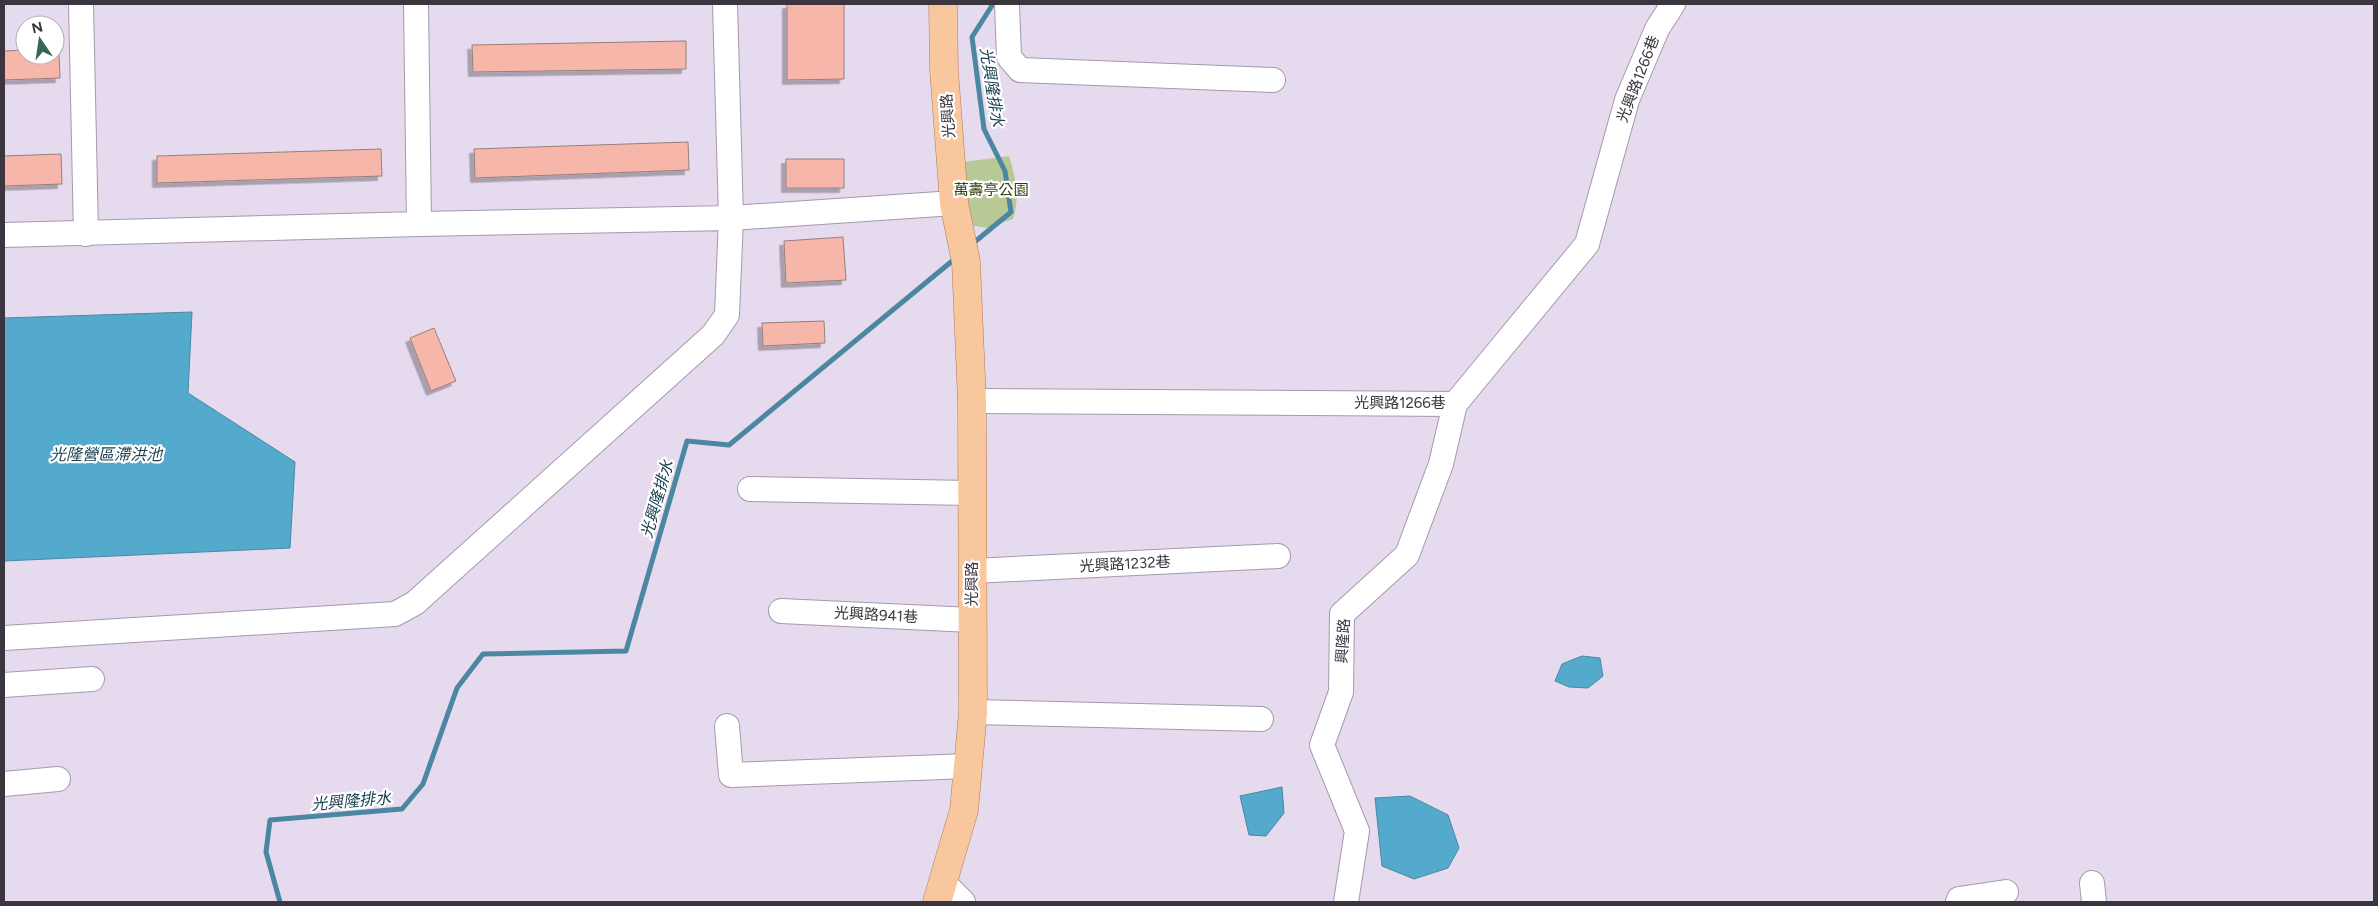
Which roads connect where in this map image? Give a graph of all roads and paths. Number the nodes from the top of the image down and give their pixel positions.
1 (81, 4) edge
2 (416, 4) edge
3 (725, 4) edge
4 (943, 4) edge
5 (1007, 4) edge
6 (1673, 4) edge
7 (1273, 80) dead end
8 (957, 214) junction
9 (731, 218) junction
10 (419, 224) junction
11 (86, 234) junction
12 (4, 235) edge
13 (972, 401) junction
14 (1455, 404) junction
15 (750, 489) dead end
16 (970, 493) junction
17 (1278, 556) dead end
18 (973, 571) junction
19 (781, 611) dead end
20 (972, 620) junction
21 (4, 638) edge
22 (92, 679) dead end
23 (4, 685) edge
24 (973, 712) junction
25 (1261, 719) dead end
26 (727, 726) dead end
27 (969, 766) junction
28 (58, 779) dead end
29 (4, 784) edge
30 (940, 892) edge
31 (2006, 892) dead end
32 (963, 902) edge
33 (1346, 902) edge
34 (1958, 902) edge

1 - 11 lane
2 - 10 lane
3 - 9 lane
4 - 8 main road, 光興路
5 - 7 lane
6 - 14 lane, 光興路1266巷
8 - 9 lane
8 - 13 main road, 光興路
9 - 10 lane
9 - 21 lane
10 - 11 lane
11 - 12 lane
13 - 14 lane, 光興路1266巷
13 - 16 main road, 光興路
14 - 33 lane, 興隆路
15 - 16 lane
16 - 18 main road, 光興路
17 - 18 lane, 光興路1232巷
18 - 20 main road, 光興路
19 - 20 lane, 光興路941巷
20 - 24 main road, 光興路
22 - 23 lane
24 - 25 lane
24 - 27 main road, 光興路
26 - 27 lane
27 - 30 main road, 光興路
28 - 29 lane
30 - 32 lane
31 - 34 lane

